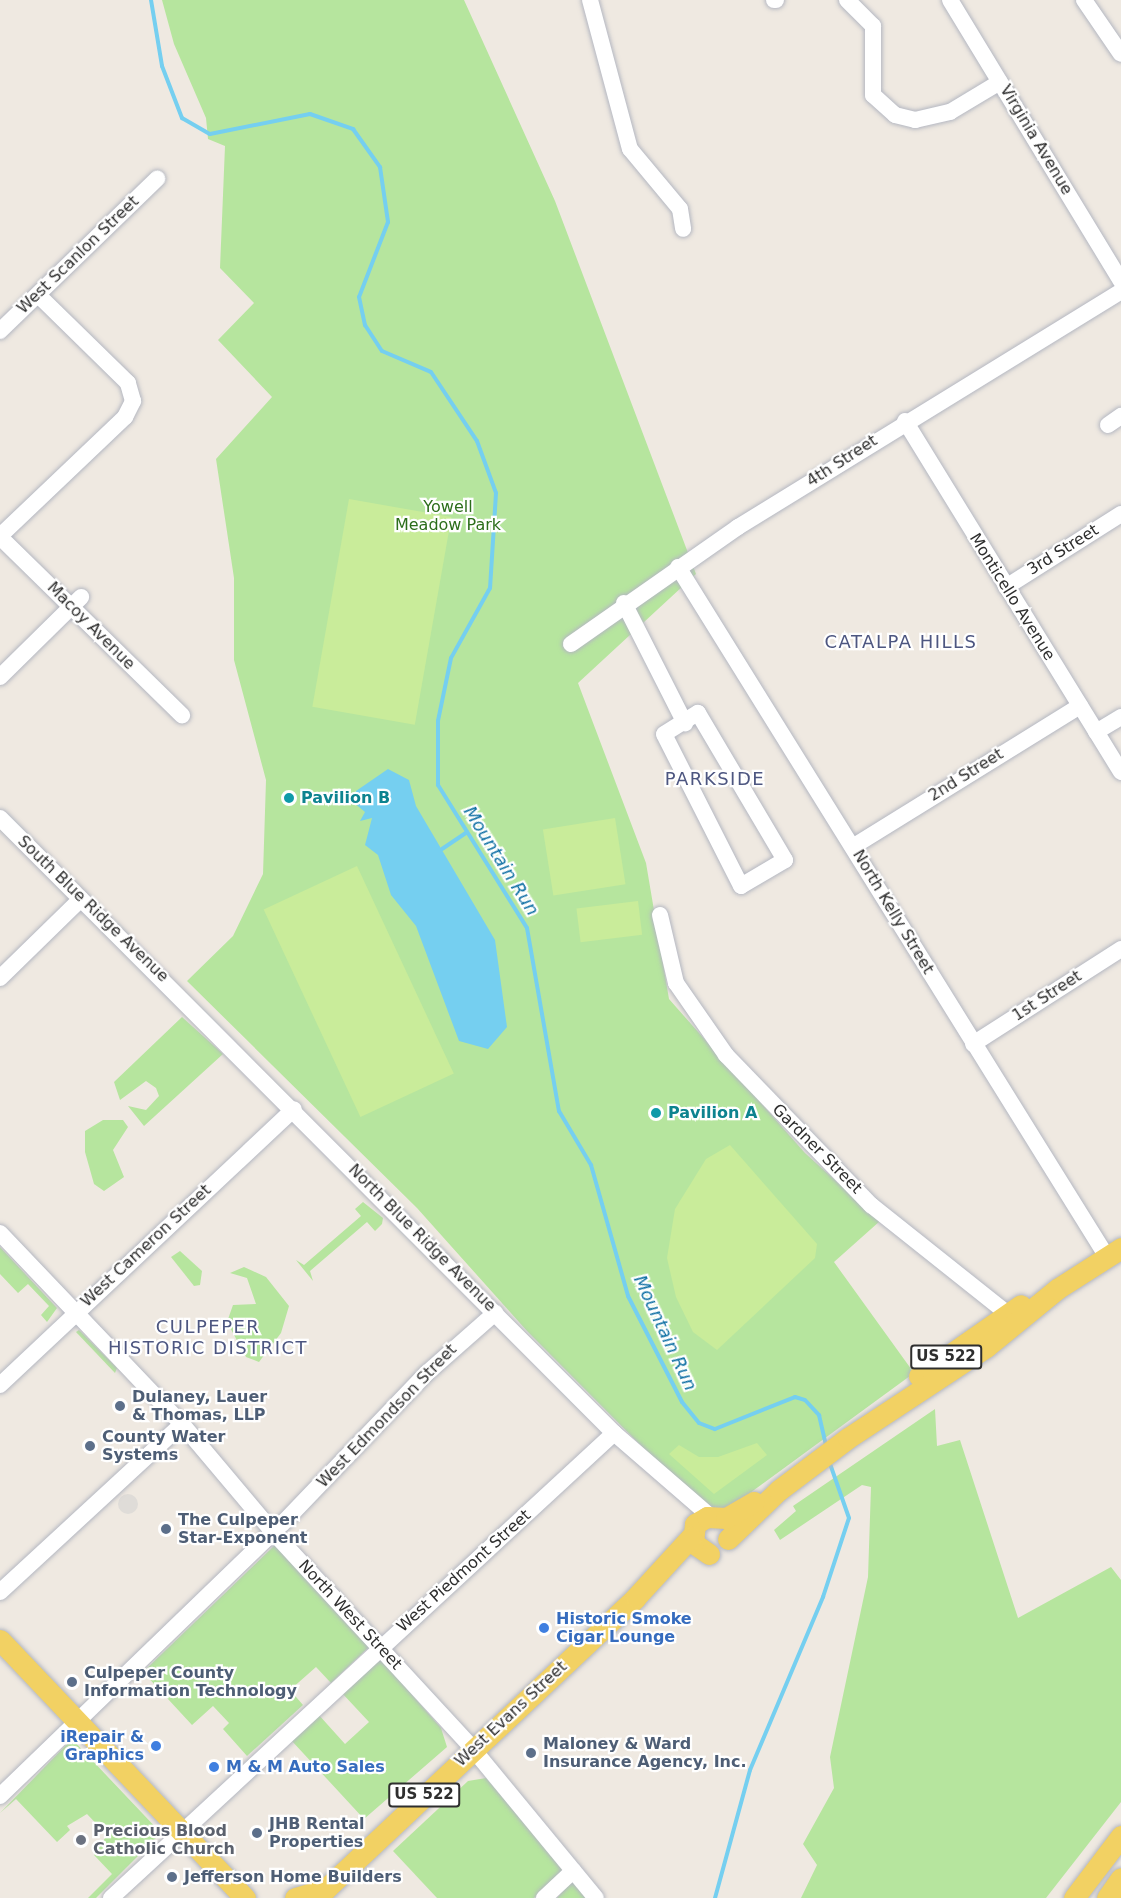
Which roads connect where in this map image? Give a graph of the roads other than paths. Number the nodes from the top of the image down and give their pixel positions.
1 (590, 0) edge
2 (847, 0) edge
3 (950, 0) edge
4 (1084, 0) edge
5 (1121, 54) edge
6 (1000, 82) junction
7 (157, 179) dead end
8 (682, 230) dead end
9 (1121, 281) edge
10 (1121, 291) edge
11 (38, 295) junction
12 (0, 331) edge
13 (905, 421) junction
14 (1121, 514) edge
15 (0, 536) edge
16 (678, 567) junction
17 (1006, 587) junction
18 (76, 602) junction
19 (624, 603) junction
20 (571, 644) dead end
21 (0, 677) edge
22 (1080, 706) junction
23 (182, 715) dead end
24 (1121, 717) edge
25 (685, 723) junction
26 (1096, 732) junction
27 (1121, 772) edge
28 (0, 818) edge
29 (854, 846) junction
30 (81, 899) junction
31 (660, 915) dead end
32 (1121, 949) edge
33 (0, 978) edge
34 (186, 1001) joint
35 (973, 1044) junction
36 (294, 1109) junction
37 (0, 1233) edge
38 (1114, 1253) edge
39 (1057, 1289) junction
40 (77, 1312) junction
41 (495, 1312) junction
42 (1008, 1314) junction
43 (0, 1385) edge
44 (182, 1424) junction
45 (614, 1433) junction
46 (848, 1438) junction
47 (779, 1490) junction
48 (703, 1524) junction
49 (273, 1532) junction
50 (728, 1539) junction
51 (709, 1554) junction
52 (653, 1579) junction
53 (0, 1592) edge
54 (0, 1640) edge
55 (381, 1647) junction
56 (76, 1723) junction
57 (473, 1749) junction
58 (0, 1796) edge
59 (181, 1830) junction
60 (1121, 1836) edge
61 (220, 1871) junction
62 (573, 1871) junction
63 (1121, 1878) edge
64 (321, 1893) edge
65 (111, 1898) edge
66 (245, 1898) edge
67 (261, 1898) edge
68 (295, 1898) edge
69 (544, 1898) edge
70 (596, 1898) edge
71 (1074, 1898) edge
72 (1107, 1898) edge

1 - 8 street
2 - 6 street
3 - 6 street, Virginia Avenue
4 - 5 street
6 - 9 street, Virginia Avenue
7 - 11 street, West Scanlon Street
10 - 13 street, 4th Street
11 - 12 street, West Scanlon Street
11 - 15 street
13 - 16 street, 4th Street
13 - 17 street, Monticello Avenue
14 - 17 street, 3rd Street
15 - 18 street, Macoy Avenue
16 - 19 street, 4th Street
16 - 29 street, North Kelly Street
17 - 22 street, Monticello Avenue
18 - 21 street
18 - 23 street, Macoy Avenue
19 - 20 street, 4th Street
19 - 25 street
22 - 26 street, Monticello Avenue
22 - 29 street, 2nd Street
24 - 26 street
25 - 25 street
26 - 27 street, Monticello Avenue
28 - 30 street, South Blue Ridge Avenue
29 - 35 street, North Kelly Street
30 - 33 street
30 - 34 street, South Blue Ridge Avenue
31 - 42 street, Gardner Street
32 - 35 street, 1st Street
34 - 36 street, North Blue Ridge Avenue
35 - 38 street, North Kelly Street
36 - 40 street, West Cameron Street
36 - 41 street, North Blue Ridge Avenue
37 - 40 street, North West Street
38 - 39 main road, US 522
39 - 42 main road, US 522
39 - 46 main road, US 522
40 - 43 street, West Cameron Street
40 - 44 street, North West Street
41 - 45 street, North Blue Ridge Avenue
41 - 49 street, West Edmondson Street
42 - 46 main road, US 522
44 - 49 street, North West Street
44 - 53 street
45 - 48 street, North Blue Ridge Avenue
45 - 55 street, West Piedmont Street
46 - 47 main road, US 522
47 - 48 main road, US 522
47 - 50 main road, US 522
48 - 50 main road
48 - 51 main road
48 - 52 main road, West Evans Street / US 522
49 - 55 street, North West Street
49 - 56 street, West Edmondson Street
50 - 51 main road, US 522
51 - 52 main road, West Evans Street / US 522
52 - 57 main road, West Evans Street / US 522
54 - 56 main road
55 - 57 street, North West Street
55 - 59 street, West Piedmont Street
56 - 58 street, West Edmondson Street
56 - 59 main road
57 - 62 street, North West Street
57 - 64 main road, West Evans Street / US 522
59 - 61 main road
59 - 65 street, West Piedmont Street
60 - 71 main road
61 - 66 main road
61 - 67 main road
62 - 69 street
62 - 70 street, North West Street
63 - 72 main road
64 - 68 main road, US 522

